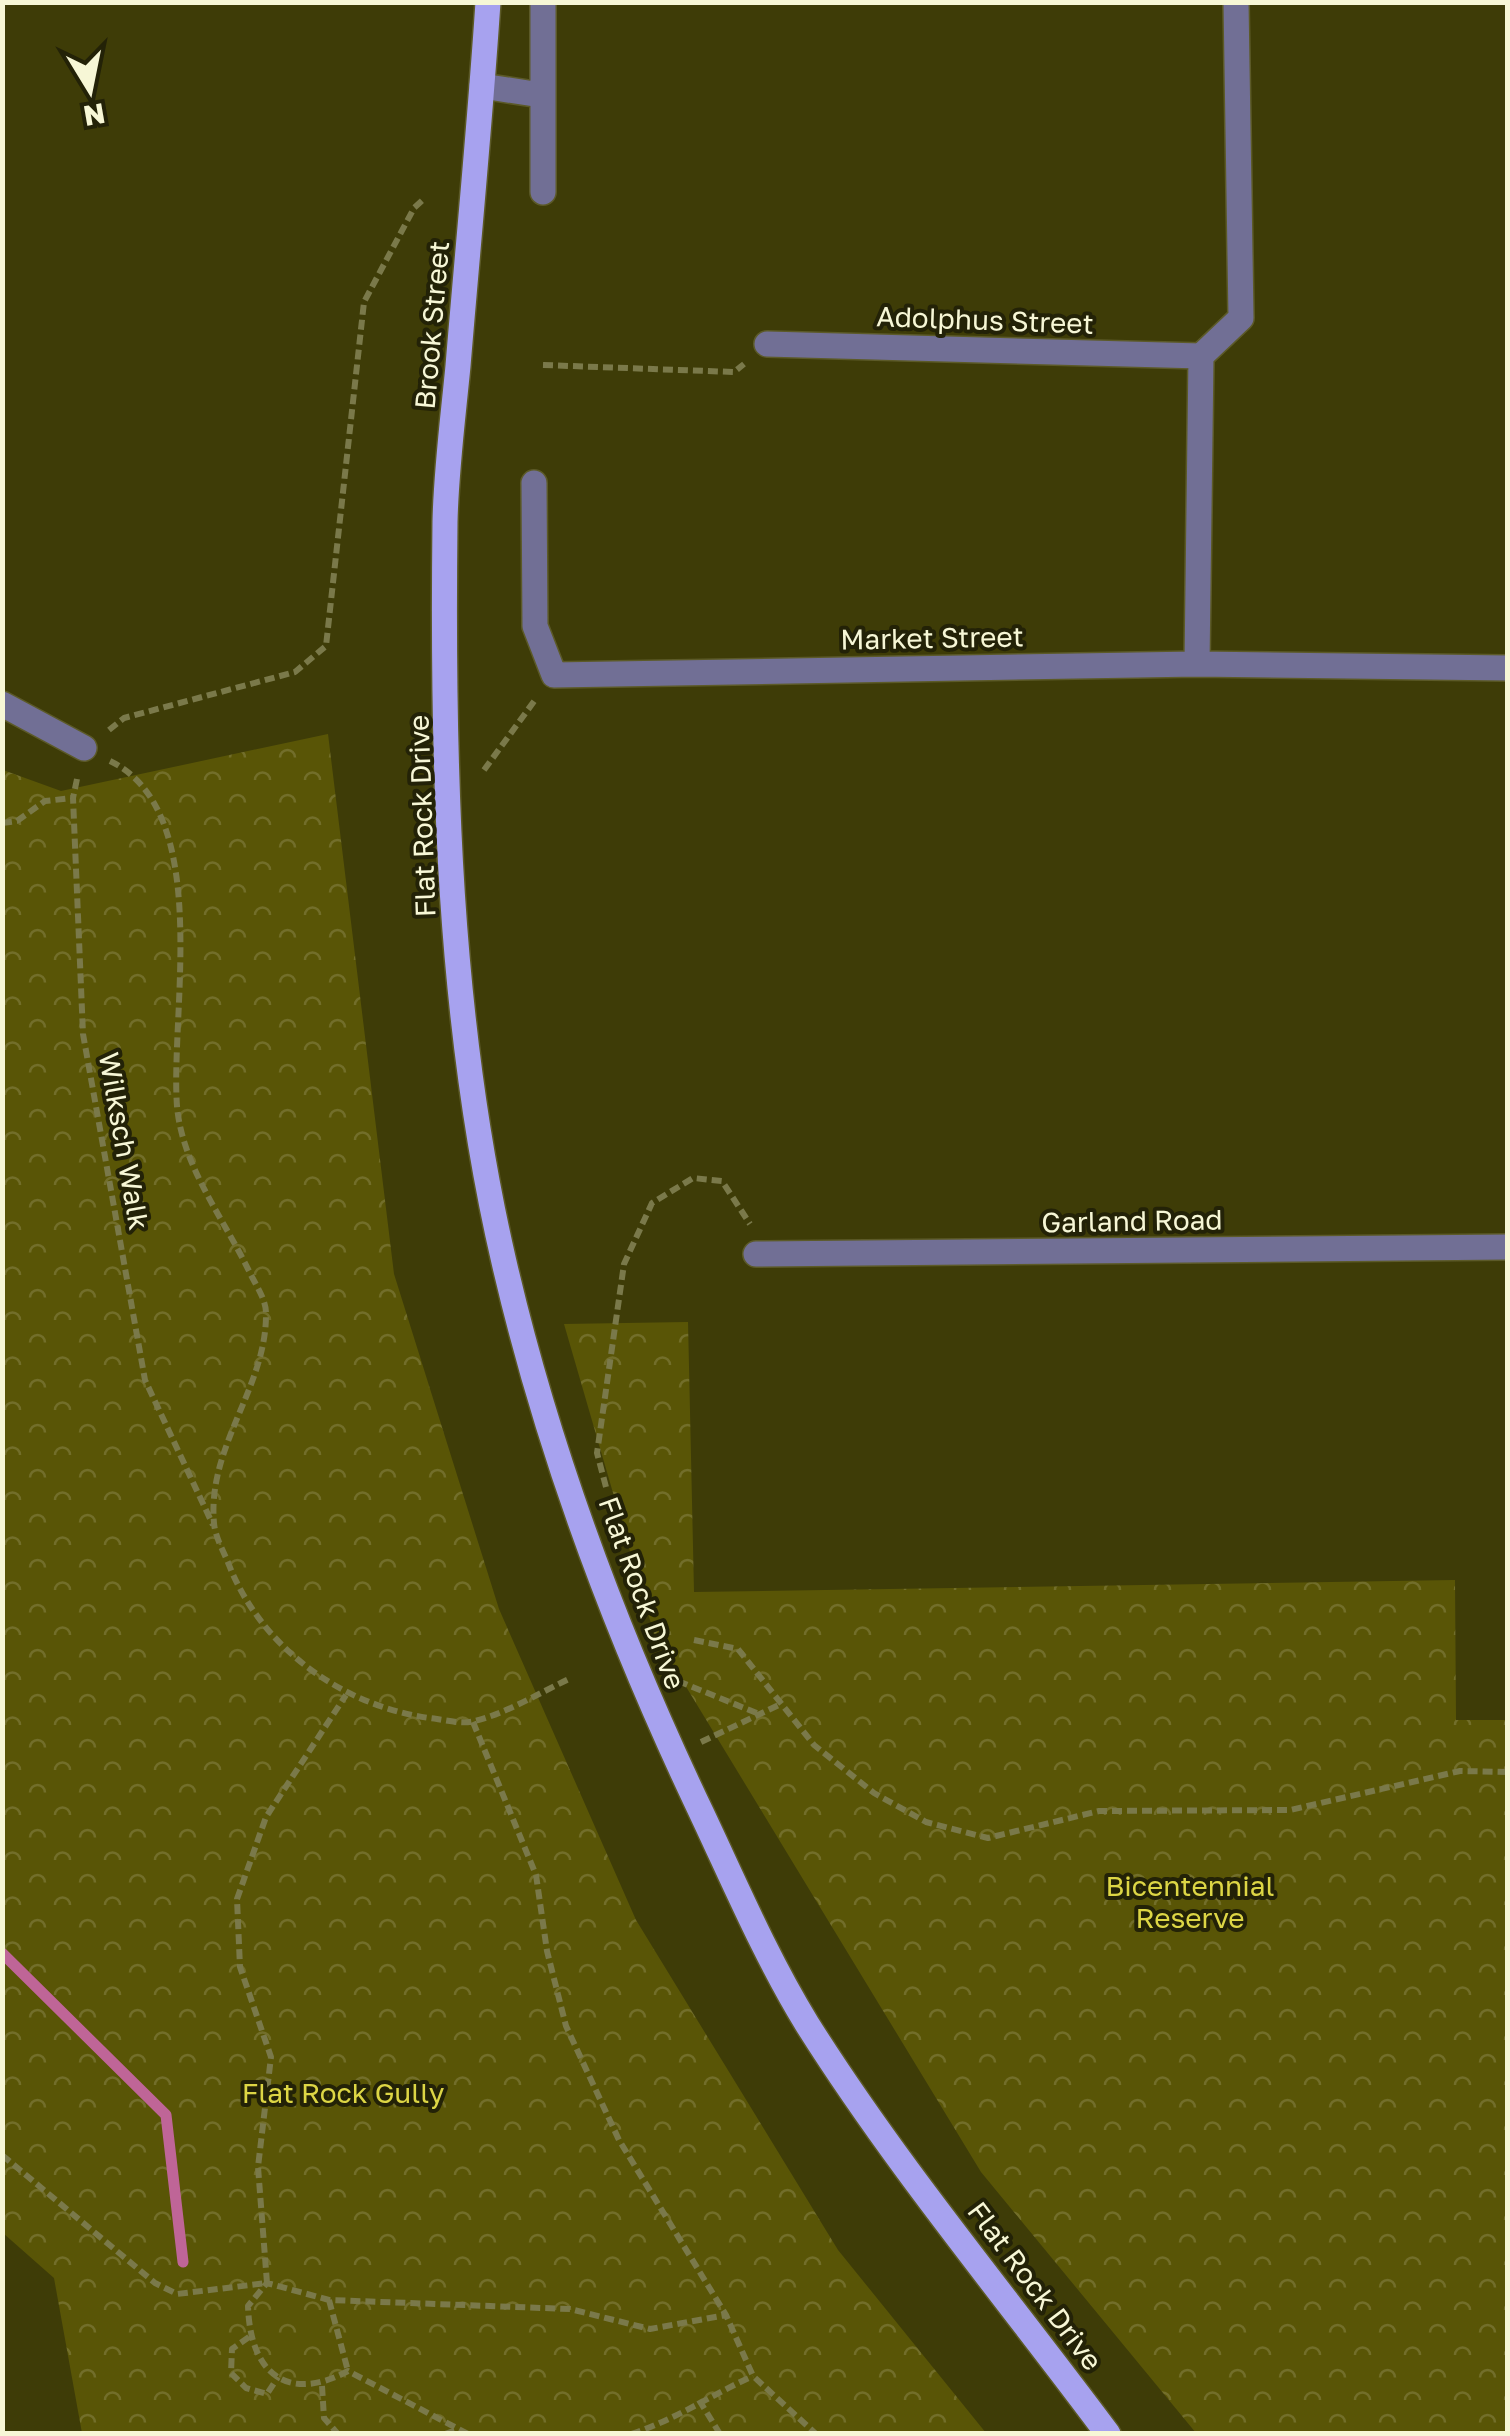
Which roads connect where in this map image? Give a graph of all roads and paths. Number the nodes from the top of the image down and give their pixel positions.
1 (488, 2) edge
2 (543, 2) edge
3 (1236, 2) edge
4 (482, 86) junction
5 (541, 94) junction
6 (542, 192) dead end
7 (425, 198) dead end
8 (767, 344) joint
9 (1202, 356) junction
10 (543, 365) dead end
11 (534, 482) dead end
12 (447, 653) joint
13 (1197, 664) junction
14 (1508, 668) edge
15 (554, 675) junction
16 (2, 704) edge
17 (84, 748) junction
18 (484, 770) dead end
19 (72, 798) junction
20 (2, 823) edge
21 (1508, 1247) edge
22 (756, 1254) joint
23 (611, 1503) dead end
24 (214, 1526) junction
25 (694, 1640) dead end
26 (670, 1666) dead end
27 (571, 1678) dead end
28 (346, 1694) junction
29 (781, 1704) junction
30 (758, 1714) junction
31 (473, 1722) junction
32 (672, 1752) junction
33 (1508, 1772) edge
34 (2, 2155) edge
35 (267, 2283) junction
36 (328, 2300) junction
37 (726, 2315) junction
38 (249, 2336) junction
39 (348, 2371) junction
40 (752, 2376) junction
41 (278, 2378) junction
42 (322, 2385) junction
43 (699, 2400) junction
44 (464, 2431) edge
45 (338, 2434) edge
46 (445, 2434) edge
47 (631, 2434) edge
48 (720, 2434) edge
49 (816, 2434) edge
50 (1108, 2434) edge

1 - 4 main road, Brook Street
2 - 5 street
3 - 9 street
4 - 5 street
4 - 12 main road, Brook Street
5 - 6 street
7 - 17 path
8 - 9 street, Adolphus Street
8 - 10 path
9 - 13 street
11 - 15 street
12 - 32 main road, Flat Rock Drive
13 - 14 street, Market Street
13 - 15 street, Market Street
15 - 18 path
16 - 17 street
17 - 19 path, Wilksch Walk
17 - 24 path
19 - 20 path
19 - 24 path, Wilksch Walk
21 - 22 street, Garland Road
22 - 23 path
24 - 28 path, Wilksch Walk
25 - 29 path
26 - 30 path
27 - 31 path
28 - 31 path, Wilksch Walk
28 - 35 path
29 - 30 path
29 - 33 path
30 - 32 path
31 - 37 path
32 - 50 main road, Flat Rock Drive
34 - 35 path
35 - 36 path
35 - 38 path
36 - 37 path
36 - 39 path
37 - 40 path
38 - 41 path
38 - 41 path
39 - 42 path
39 - 44 path
40 - 43 path
40 - 49 path
41 - 42 path
42 - 45 path
43 - 47 path
43 - 48 path
44 - 46 path

